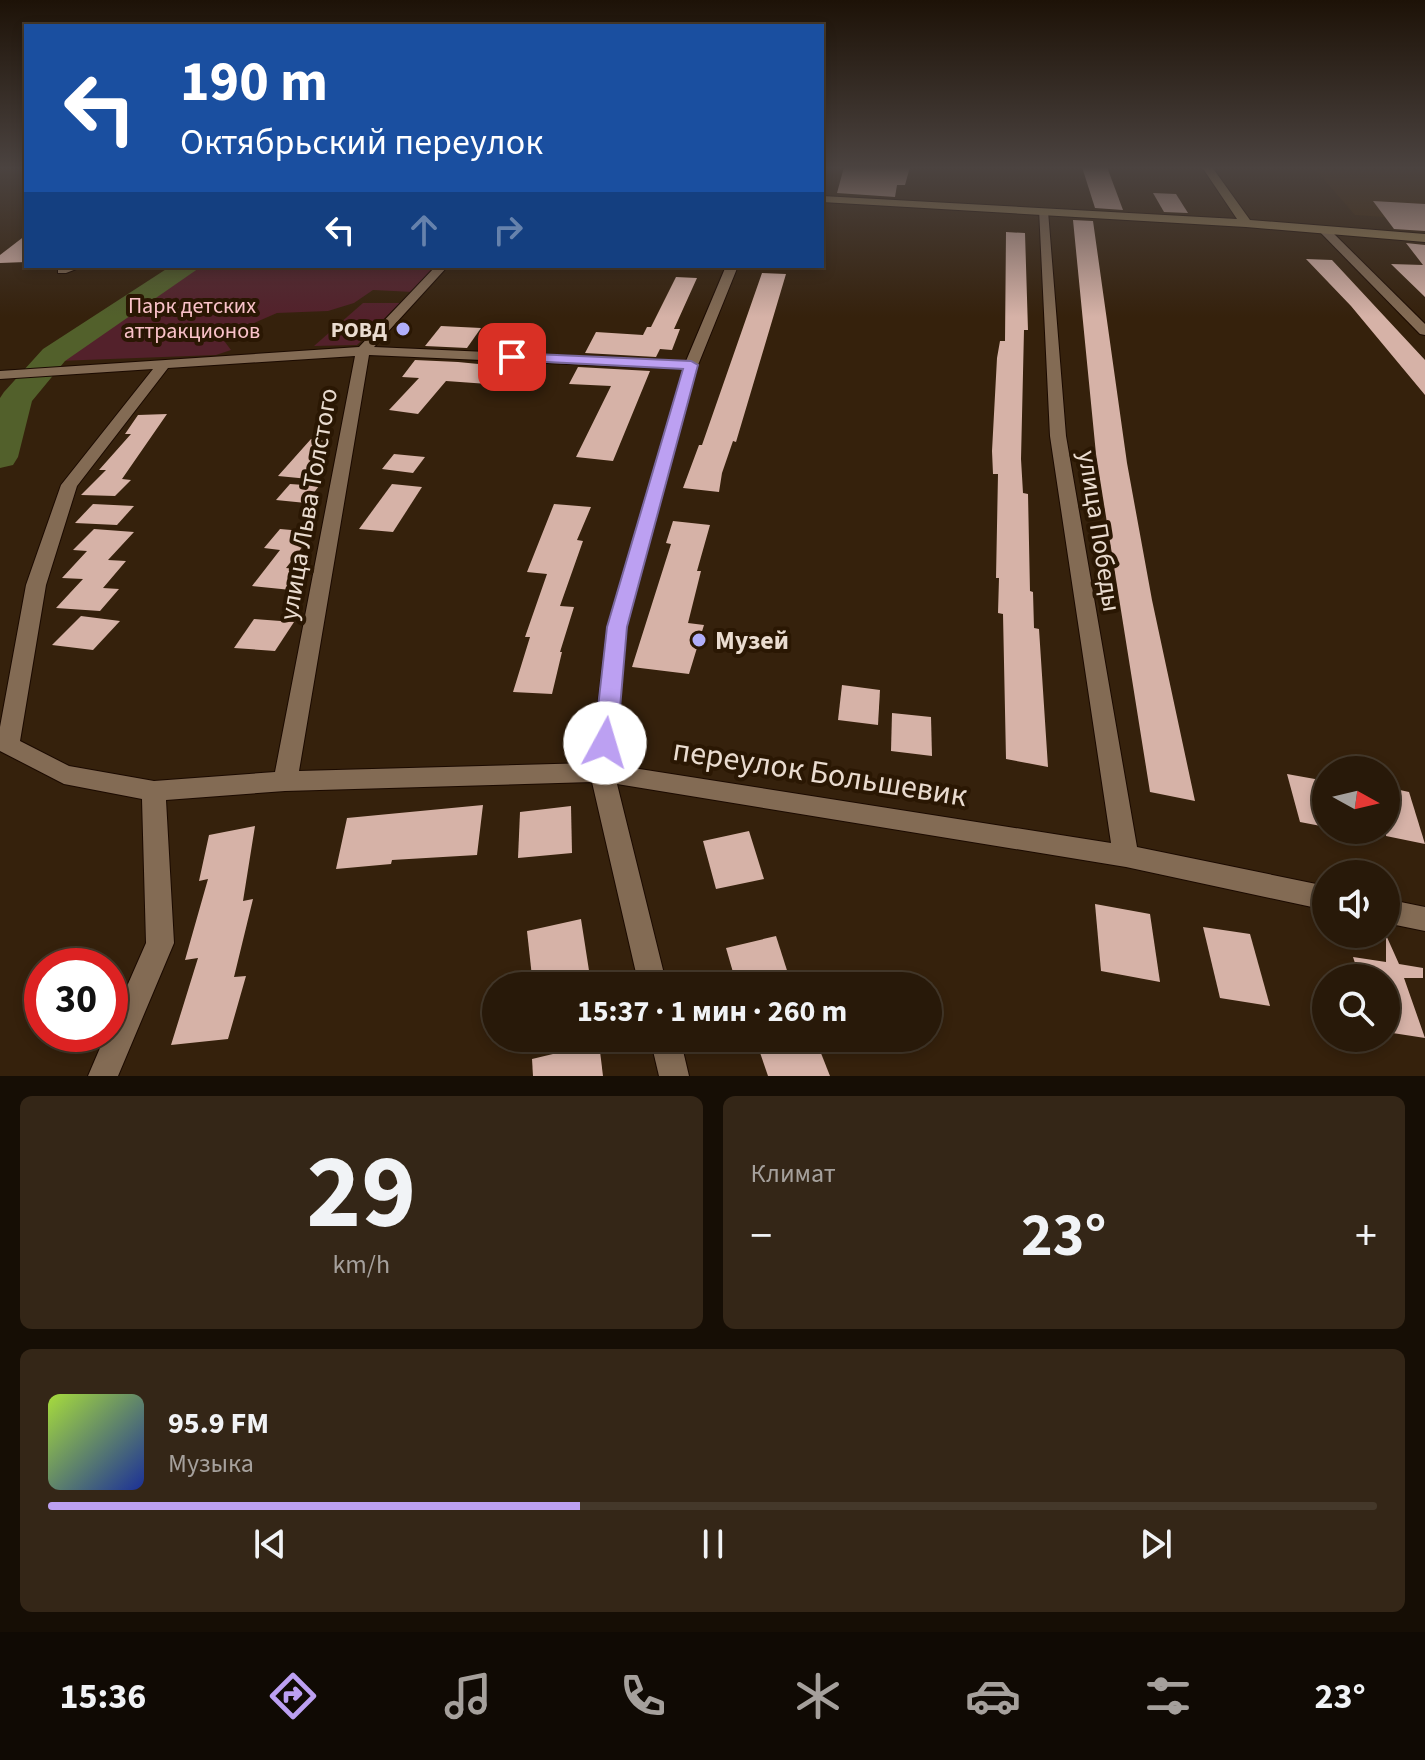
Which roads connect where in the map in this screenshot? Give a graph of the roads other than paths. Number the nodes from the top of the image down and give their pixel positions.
1 (1043, 217) edge
2 (1148, 217) edge
3 (1242, 217) edge
4 (1246, 223) junction
5 (1322, 228) junction
6 (1425, 238) edge
7 (72, 268) edge
8 (440, 268) edge
9 (731, 268) edge
10 (62, 271) dead end
11 (1425, 331) edge
12 (363, 351) junction
13 (164, 364) junction
14 (691, 365) junction
15 (0, 375) edge
16 (602, 772) junction
17 (285, 781) junction
18 (154, 791) junction
19 (1126, 856) junction
20 (1312, 895) edge
21 (1400, 914) edge
22 (1425, 919) edge
23 (650, 972) edge
24 (668, 1052) edge
25 (103, 1076) edge
26 (674, 1076) edge

1 - 19 street, улица Победы
2 - 4 main road
3 - 4 main road
4 - 5 main road
5 - 6 main road
5 - 11 street
7 - 10 street
8 - 12 street
9 - 14 street
12 - 13 street
12 - 14 street
12 - 17 street, улица Льва Толстого
13 - 15 street
13 - 18 street, переулок Большевик
14 - 16 street
16 - 17 street, переулок Большевик
16 - 19 street, переулок Большевик
16 - 23 street
17 - 18 street, переулок Большевик
18 - 25 street
19 - 20 street, переулок Большевик
21 - 22 street
24 - 26 street

